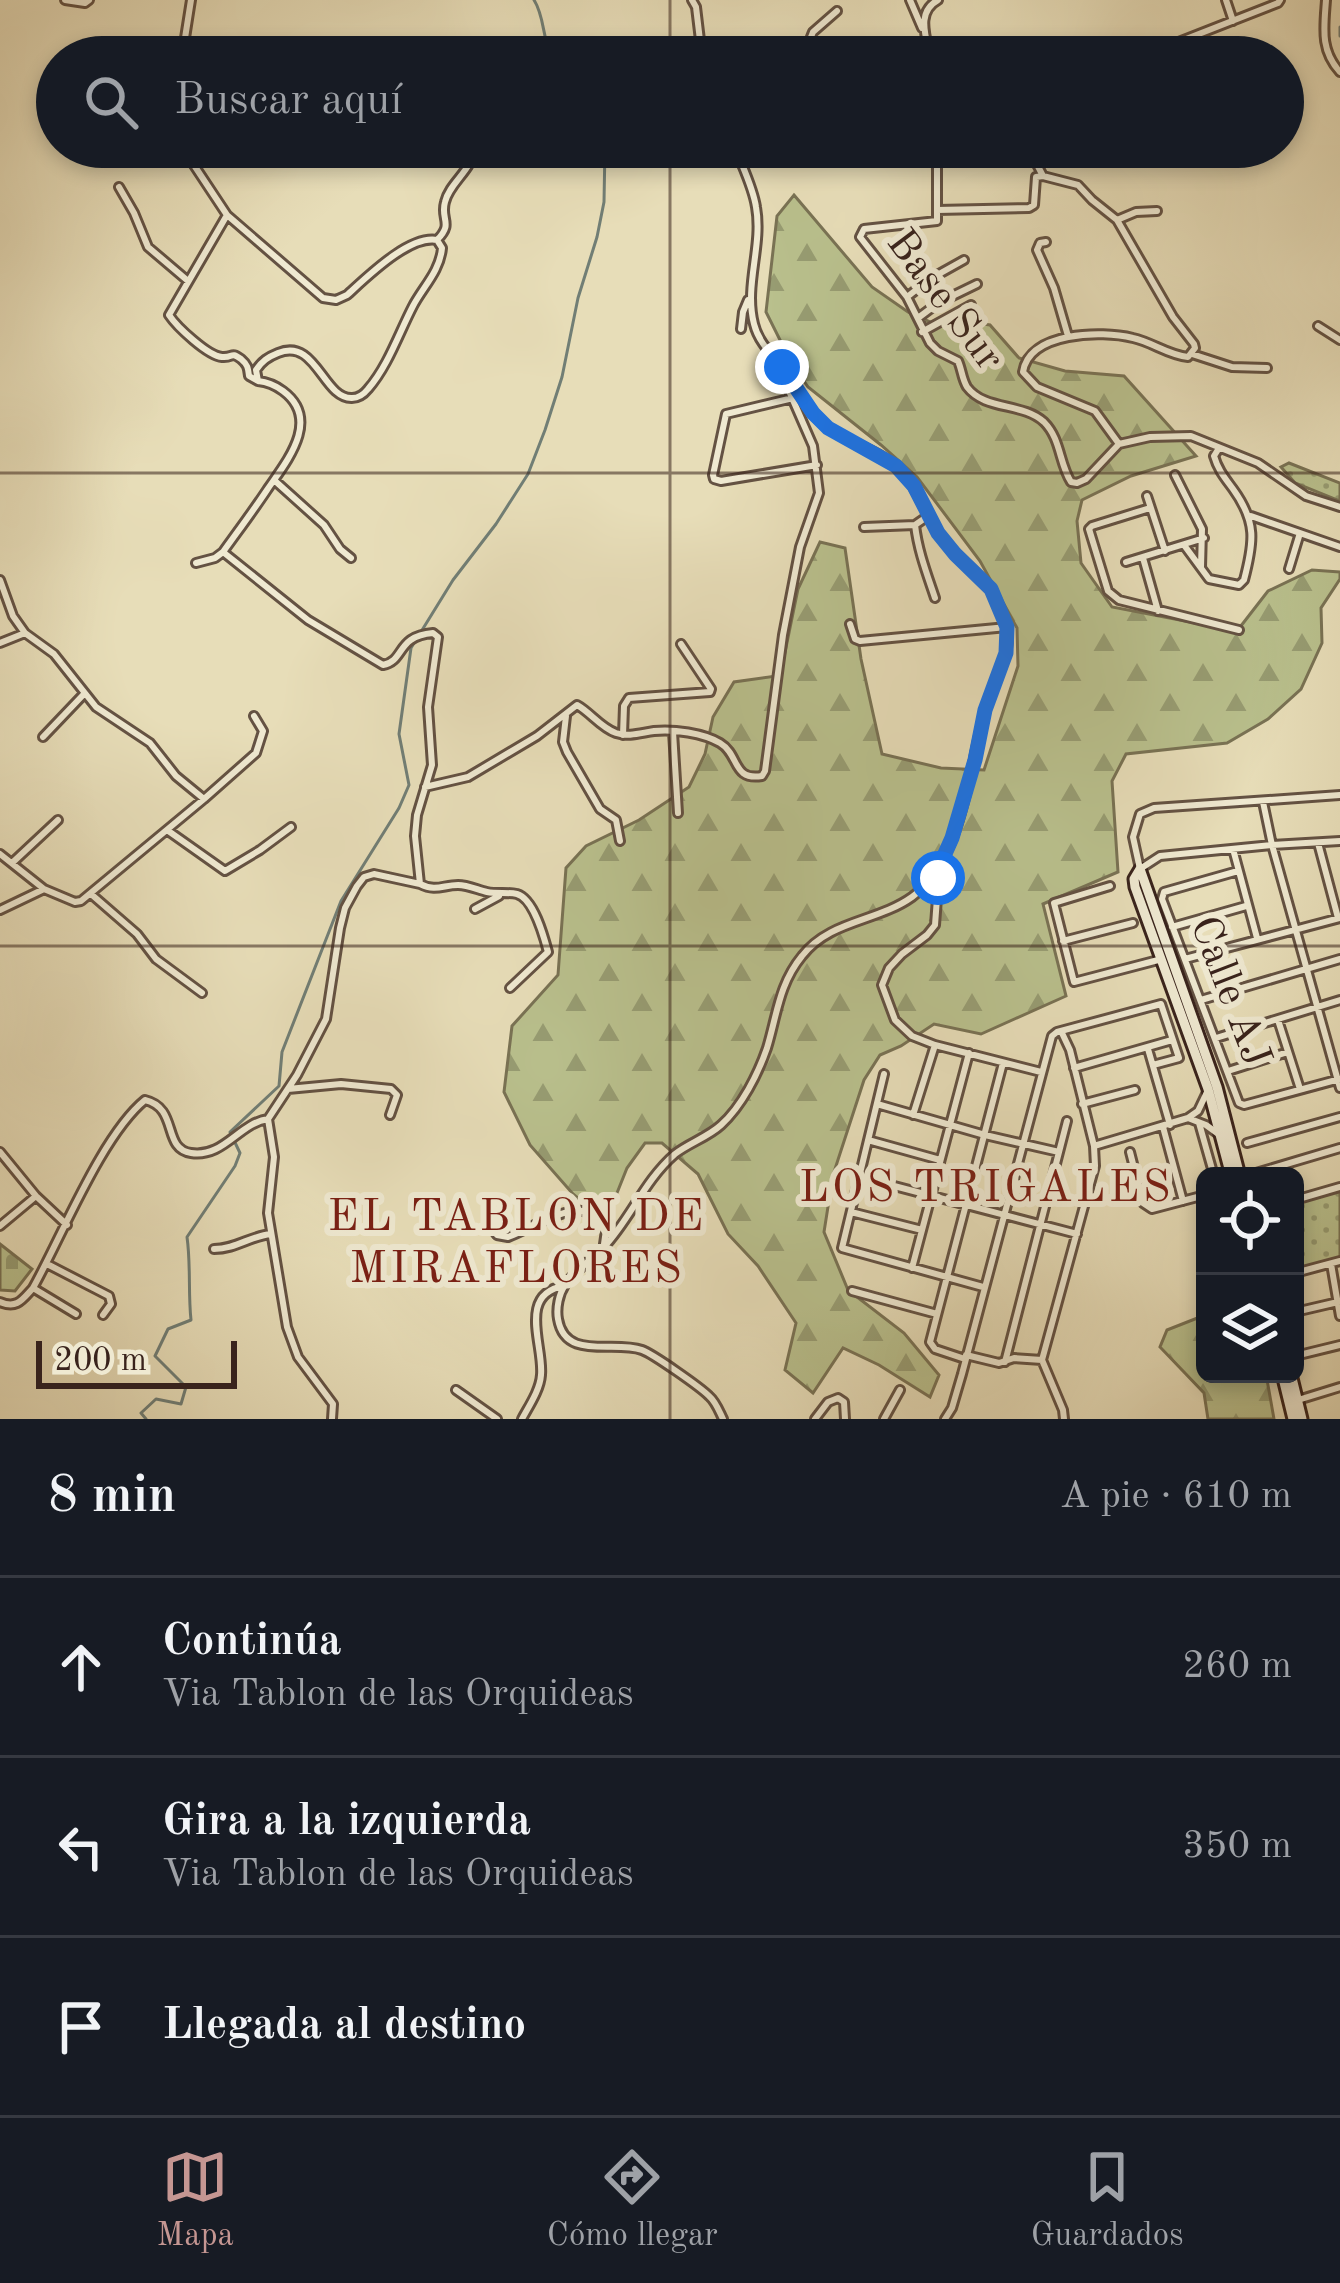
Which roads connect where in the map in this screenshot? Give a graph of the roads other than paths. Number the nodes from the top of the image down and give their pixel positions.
1 (65, 0) edge
2 (89, 0) edge
3 (191, 0) edge
4 (692, 0) edge
5 (910, 0) edge
6 (938, 0) edge
7 (1226, 0) edge
8 (1280, 0) edge
9 (1326, 0) edge
10 (837, 11) dead end
11 (1233, 21) junction
12 (186, 36) edge
13 (699, 36) edge
14 (812, 36) edge
15 (926, 36) edge
16 (926, 36) edge
17 (1194, 36) edge
18 (1340, 72) edge
19 (196, 168) edge
20 (467, 168) edge
21 (742, 168) edge
22 (937, 168) edge
23 (1039, 168) edge
24 (1043, 176) junction
25 (119, 187) dead end
26 (938, 210) junction
27 (1157, 211) dead end
28 (227, 215) junction
29 (1117, 220) junction
30 (437, 240) junction
31 (1046, 242) dead end
32 (964, 260) dead end
33 (188, 281) junction
34 (977, 284) dead end
35 (907, 297) junction
36 (750, 298) junction
37 (971, 305) dead end
38 (918, 318) junction
39 (1318, 326) dead end
40 (741, 328) dead end
41 (922, 332) junction
42 (1068, 336) junction
43 (1340, 340) edge
44 (1192, 354) junction
45 (782, 367) junction
46 (1267, 368) dead end
47 (258, 381) junction
48 (793, 398) junction
49 (1119, 445) junction
50 (1219, 448) junction
51 (817, 465) junction
52 (1175, 475) dead end
53 (274, 480) junction
54 (1147, 496) dead end
55 (1340, 507) edge
56 (1150, 508) junction
57 (928, 516) junction
58 (1251, 517) junction
59 (915, 525) junction
60 (864, 527) dead end
61 (1300, 533) junction
62 (1204, 538) junction
63 (1184, 545) junction
64 (1340, 548) edge
65 (1165, 551) junction
66 (224, 552) junction
67 (351, 558) dead end
68 (1143, 558) junction
69 (1126, 562) dead end
70 (196, 563) dead end
71 (1201, 567) junction
72 (1289, 569) dead end
73 (0, 580) edge
74 (935, 598) dead end
75 (1158, 611) junction
76 (850, 624) dead end
77 (1007, 627) junction
78 (1239, 630) dead end
79 (25, 633) junction
80 (0, 643) edge
81 (681, 644) dead end
82 (84, 694) junction
83 (566, 712) junction
84 (254, 716) dead end
85 (672, 731) junction
86 (623, 735) junction
87 (43, 737) dead end
88 (425, 787) junction
89 (1340, 795) edge
90 (205, 799) junction
91 (1262, 800) junction
92 (678, 813) dead end
93 (58, 820) dead end
94 (291, 827) dead end
95 (167, 830) junction
96 (620, 841) dead end
97 (1340, 841) edge
98 (1318, 843) junction
99 (1272, 845) junction
100 (1233, 849) junction
101 (0, 854) edge
102 (12, 863) junction
103 (939, 867) junction
104 (1141, 869) junction
105 (1238, 872) junction
106 (420, 884) junction
107 (1110, 886) dead end
108 (1340, 888) edge
109 (44, 889) junction
110 (1330, 891) junction
111 (92, 893) junction
112 (502, 894) junction
113 (1246, 905) junction
114 (475, 909) dead end
115 (0, 910) edge
116 (1339, 918) edge
117 (1133, 923) dead end
118 (1172, 927) junction
119 (1295, 930) junction
120 (1257, 939) junction
121 (1063, 941) junction
122 (1185, 958) junction
123 (1166, 959) junction
124 (1340, 959) edge
125 (1307, 969) junction
126 (510, 988) dead end
127 (202, 993) dead end
128 (1201, 1000) junction
129 (1340, 1000) edge
130 (1318, 1006) junction
131 (1278, 1020) junction
132 (1062, 1032) junction
133 (1216, 1038) junction
134 (1172, 1040) junction
135 (935, 1045) junction
136 (1148, 1049) junction
137 (1288, 1052) junction
138 (969, 1053) junction
139 (1003, 1063) junction
140 (1153, 1064) junction
141 (1074, 1068) junction
142 (1228, 1071) junction
143 (1041, 1072) junction
144 (884, 1074) dead end
145 (1339, 1082) edge
146 (1213, 1088) junction
147 (288, 1089) junction
148 (1300, 1089) junction
149 (1135, 1090) dead end
150 (877, 1104) junction
151 (1082, 1104) junction
152 (389, 1115) dead end
153 (913, 1115) junction
154 (1340, 1117) edge
155 (1188, 1118) junction
156 (268, 1119) junction
157 (1067, 1121) dead end
158 (1199, 1123) junction
159 (949, 1125) junction
160 (1166, 1126) junction
161 (985, 1135) junction
162 (1226, 1138) junction
163 (868, 1140) junction
164 (1022, 1143) junction
165 (1247, 1143) dead end
166 (1094, 1146) junction
167 (1340, 1148) edge
168 (0, 1151) edge
169 (1130, 1151) dead end
170 (1060, 1153) junction
171 (940, 1160) junction
172 (1212, 1167) edge
173 (1234, 1167) edge
174 (1276, 1167) edge
175 (859, 1176) junction
176 (1340, 1187) edge
177 (36, 1196) junction
178 (931, 1196) junction
179 (1304, 1197) edge
180 (1196, 1198) edge
181 (1183, 1201) junction
182 (967, 1204) junction
183 (851, 1212) junction
184 (1002, 1215) junction
185 (495, 1221) dead end
186 (1041, 1225) junction
187 (0, 1226) edge
188 (67, 1226) junction
189 (922, 1230) junction
190 (271, 1234) junction
191 (1077, 1234) junction
192 (603, 1247) junction
193 (214, 1249) dead end
194 (1335, 1263) edge
195 (46, 1264) junction
196 (913, 1268) junction
197 (1304, 1272) edge
198 (947, 1278) junction
199 (564, 1286) junction
200 (983, 1287) junction
201 (33, 1288) junction
202 (852, 1291) dead end
203 (0, 1302) edge
204 (1339, 1302) edge
205 (1304, 1310) edge
206 (76, 1314) dead end
207 (938, 1314) junction
208 (103, 1315) dead end
209 (1340, 1316) edge
210 (1340, 1345) edge
211 (1304, 1354) edge
212 (966, 1357) junction
213 (1042, 1360) junction
214 (1005, 1362) junction
215 (1287, 1383) edge
216 (1290, 1383) edge
217 (1340, 1387) edge
218 (456, 1390) dead end
219 (900, 1390) dead end
220 (1298, 1400) junction
221 (332, 1419) edge
222 (497, 1419) edge
223 (522, 1419) edge
224 (723, 1419) edge
225 (815, 1419) edge
226 (845, 1419) edge
227 (884, 1419) edge
228 (945, 1419) edge
229 (1064, 1419) edge
230 (1293, 1419) edge
231 (1302, 1419) edge

1 - 2 street
3 - 12 street
4 - 13 street
5 - 15 street
6 - 16 street
7 - 11 street
8 - 11 street
9 - 18 street
10 - 14 street
11 - 17 street
19 - 28 street
20 - 30 street
21 - 36 street
22 - 26 street
23 - 24 street
24 - 26 street
24 - 29 street
25 - 33 street
26 - 35 street, Base Sur
27 - 29 street
28 - 30 street
28 - 33 street
29 - 44 street
30 - 47 street
31 - 42 street
32 - 35 street
33 - 47 street
34 - 38 street
35 - 38 street, Base Sur
36 - 40 street
36 - 45 street
37 - 41 street
38 - 41 street, Base Sur
39 - 43 street
41 - 49 street, Base Sur
42 - 44 street
42 - 49 street
44 - 46 street
45 - 48 street
45 - 57 street
47 - 53 street
48 - 51 street
48 - 51 street
49 - 50 street
50 - 55 street
50 - 58 street
51 - 85 street
52 - 62 street
53 - 66 street
53 - 67 street
54 - 56 street
56 - 65 street
56 - 75 street
57 - 59 street
57 - 77 street
58 - 61 street
58 - 71 street
59 - 60 street
59 - 74 street
61 - 64 street
61 - 72 street
62 - 63 street
62 - 71 street
63 - 65 street
63 - 71 street
65 - 68 street
66 - 70 street
66 - 88 street
68 - 69 street
68 - 75 street
73 - 79 street
75 - 78 street
76 - 77 street
77 - 103 street
79 - 80 street
79 - 82 street
81 - 86 street
82 - 87 street
82 - 90 street
83 - 86 street
83 - 88 street
83 - 96 street
84 - 90 street
85 - 86 street
85 - 92 street
88 - 106 street
89 - 91 street
90 - 95 street
91 - 99 street
91 - 104 street
93 - 102 street
94 - 95 street
95 - 111 street
97 - 98 street
98 - 99 street
98 - 110 street
99 - 100 street
99 - 119 street
100 - 104 street
100 - 105 street
101 - 102 street
102 - 109 street
103 - 135 street
103 - 192 street
104 - 123 street
105 - 113 street
105 - 118 street, Calle AJ
106 - 112 street
106 - 147 street
107 - 121 street
108 - 110 street
109 - 111 street
109 - 115 street
110 - 116 street
111 - 127 street
112 - 114 street
112 - 126 street
113 - 118 street
113 - 120 street
116 - 119 street
117 - 121 street
118 - 122 street, Calle AJ
119 - 120 street
119 - 125 street
120 - 122 street
121 - 123 street
122 - 128 street, Calle AJ
123 - 146 street
124 - 125 street
125 - 128 street
125 - 130 street
128 - 133 street, Calle AJ
129 - 130 street
130 - 131 street
130 - 145 street
131 - 133 street
131 - 137 street
132 - 134 street
132 - 141 street
132 - 143 street
133 - 142 street, Calle AJ
134 - 136 street
134 - 140 street
135 - 138 street
135 - 153 street
136 - 140 street
136 - 141 street
137 - 142 street
137 - 148 street
138 - 139 street
138 - 159 street
139 - 143 street
139 - 161 street
140 - 160 street
141 - 151 street
142 - 148 street, Calle AJ
143 - 164 street
144 - 150 street
145 - 148 street
146 - 155 street
146 - 162 street
147 - 152 street
147 - 156 street
149 - 151 street
150 - 153 street
150 - 163 street
151 - 166 street
153 - 159 street
154 - 165 street
155 - 158 street
155 - 160 street
156 - 188 street
156 - 190 street
157 - 170 street
158 - 162 street
158 - 172 street
159 - 161 street
159 - 171 street
160 - 166 street
160 - 181 street
161 - 164 street
161 - 182 street
162 - 173 street
163 - 171 street
163 - 175 street
164 - 170 street
164 - 184 street
166 - 191 street
167 - 174 street
168 - 177 street
169 - 181 street
170 - 186 street
171 - 178 street
175 - 178 street
175 - 183 street
176 - 179 street
177 - 187 street
177 - 188 street
178 - 182 street
178 - 189 street
180 - 181 street
182 - 184 street
182 - 198 street
183 - 189 street
183 - 196 street
184 - 186 street
184 - 200 street
185 - 192 street
186 - 191 street
186 - 214 street
188 - 195 street
189 - 196 street
190 - 193 street
190 - 221 street
191 - 213 street
192 - 199 street
194 - 197 street
194 - 204 street
195 - 201 street
195 - 208 street
196 - 198 street
198 - 200 street
198 - 207 street
199 - 223 street
199 - 224 street
200 - 212 street
201 - 203 street
201 - 206 street
202 - 207 street
204 - 205 street
204 - 209 street
207 - 212 street
210 - 211 street
212 - 214 street
212 - 228 street
213 - 214 street
213 - 229 street
215 - 230 street
216 - 220 street
217 - 220 street
218 - 222 street
219 - 227 street
220 - 231 street
225 - 226 street

